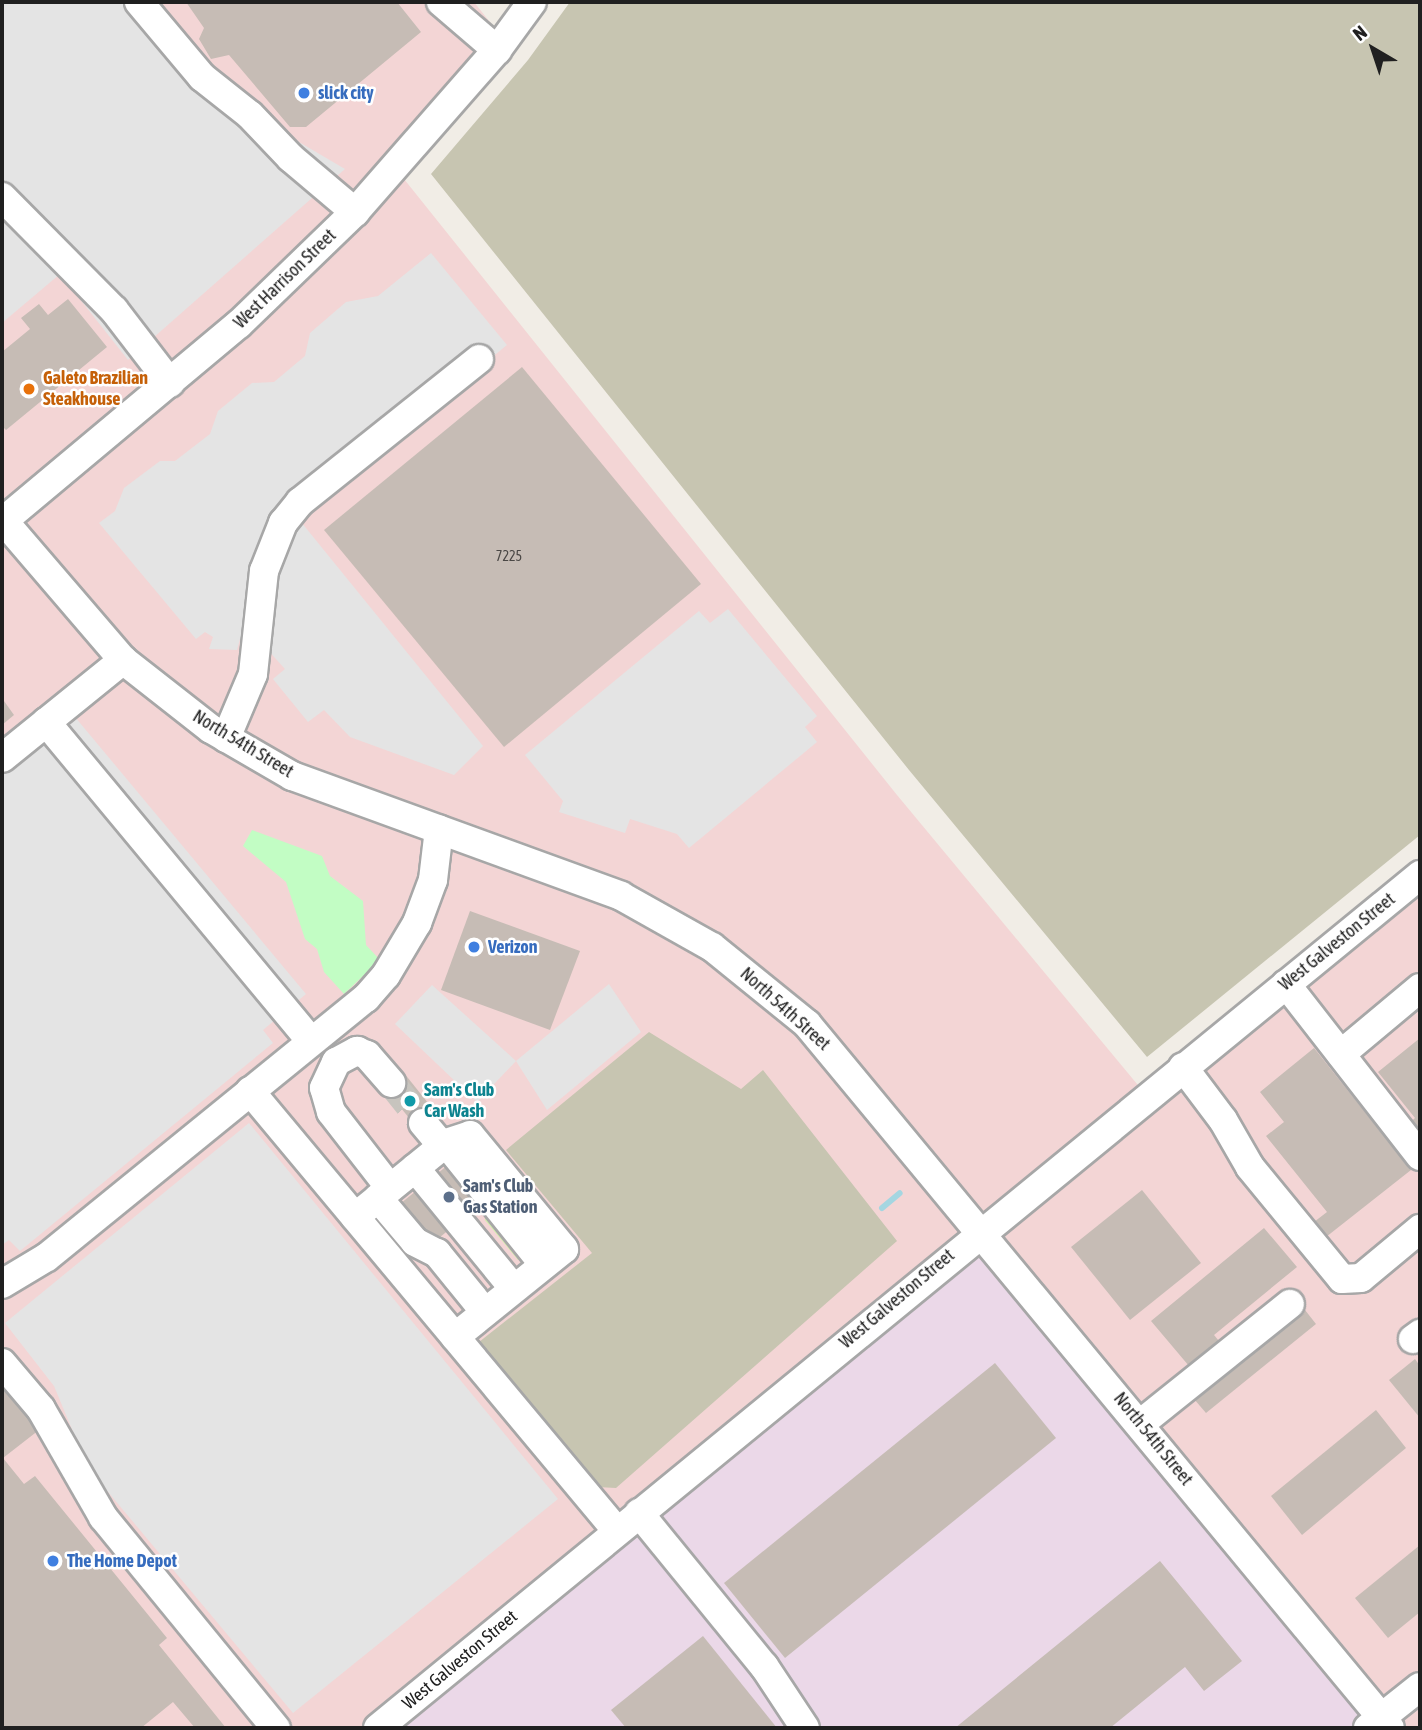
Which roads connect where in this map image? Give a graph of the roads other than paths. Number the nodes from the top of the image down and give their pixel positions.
1 (139, 2) edge
2 (441, 2) edge
3 (532, 2) edge
4 (497, 50) junction
5 (2, 197) edge
6 (355, 212) junction
7 (479, 359) dead end
8 (170, 383) junction
9 (2, 521) edge
10 (123, 660) junction
11 (46, 722) junction
12 (226, 738) junction
13 (2, 758) edge
14 (439, 829) junction
15 (1420, 875) edge
16 (1286, 984) junction
17 (1420, 988) edge
18 (312, 1041) junction
19 (1340, 1054) junction
20 (1183, 1067) junction
21 (391, 1083) tunnel mouth
22 (250, 1091) junction
23 (423, 1123) tunnel mouth
24 (437, 1151) junction
25 (1420, 1156) edge
26 (387, 1191) junction
27 (355, 1217) junction
28 (982, 1229) junction
29 (1420, 1230) edge
30 (2, 1284) edge
31 (520, 1285) junction
32 (1290, 1304) dead end
33 (455, 1337) junction
34 (2, 1363) edge
35 (1140, 1423) junction
36 (639, 1513) junction
37 (617, 1531) junction
38 (1420, 1687) edge
39 (1380, 1725) edge
40 (276, 1728) edge
41 (378, 1728) edge
42 (805, 1728) edge

1 - 6 street
2 - 4 street
3 - 4 street, West Harrison Street
4 - 6 street, West Harrison Street
5 - 8 street
6 - 8 street, West Harrison Street
7 - 12 street
8 - 9 street, West Harrison Street
9 - 10 street, North 54th Street
10 - 11 street
10 - 12 street, North 54th Street
11 - 13 street
11 - 18 street
12 - 14 street, North 54th Street
14 - 18 street
14 - 28 street, North 54th Street
15 - 16 street, West Galveston Street
16 - 19 street
16 - 20 street, West Galveston Street
17 - 19 street
18 - 22 street
19 - 25 street
20 - 28 street, West Galveston Street
20 - 29 street
21 - 26 street
22 - 27 street
22 - 30 street
23 - 24 street
24 - 26 street
24 - 31 street
24 - 31 street
26 - 27 street
26 - 31 street
27 - 33 street
28 - 35 street, North 54th Street
28 - 36 street, West Galveston Street
31 - 33 street
32 - 35 street
33 - 37 street
34 - 40 street
35 - 39 street, North 54th Street
36 - 37 street, West Galveston Street
36 - 42 street
37 - 41 street, West Galveston Street
38 - 39 street

